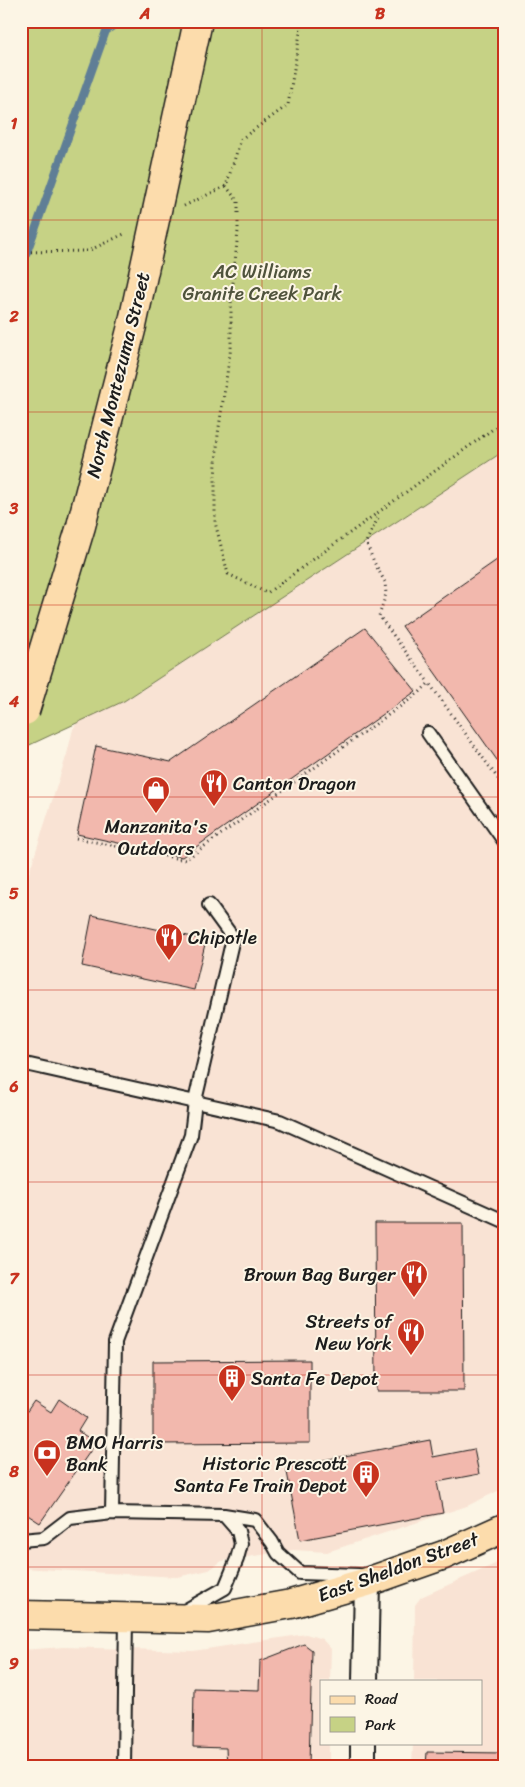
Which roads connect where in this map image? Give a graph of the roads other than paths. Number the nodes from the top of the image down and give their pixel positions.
1 (198, 21) edge
2 (21, 724) edge
3 (428, 733) dead end
4 (504, 841) edge
5 (209, 905) dead end
6 (21, 1063) edge
7 (195, 1101) junction
8 (504, 1221) edge
9 (112, 1513) junction
10 (224, 1515) junction
11 (504, 1528) edge
12 (21, 1540) edge
13 (376, 1579) junction
14 (21, 1615) edge
15 (126, 1618) junction
16 (170, 1618) junction
17 (365, 1680) edge
18 (363, 1744) edge
19 (124, 1766) edge
20 (363, 1766) edge

1 - 2 main road, North Montezuma Street, bridge
3 - 4 lane
5 - 7 lane
6 - 7 lane
7 - 8 lane
7 - 9 lane
9 - 10 lane
9 - 12 lane
10 - 13 lane
10 - 16 lane
11 - 13 main road, East Sheldon Street
13 - 16 main road, East Sheldon Street
13 - 17 street
14 - 15 main road, East Sheldon Street
15 - 16 main road, East Sheldon Street
15 - 19 lane
18 - 20 street

